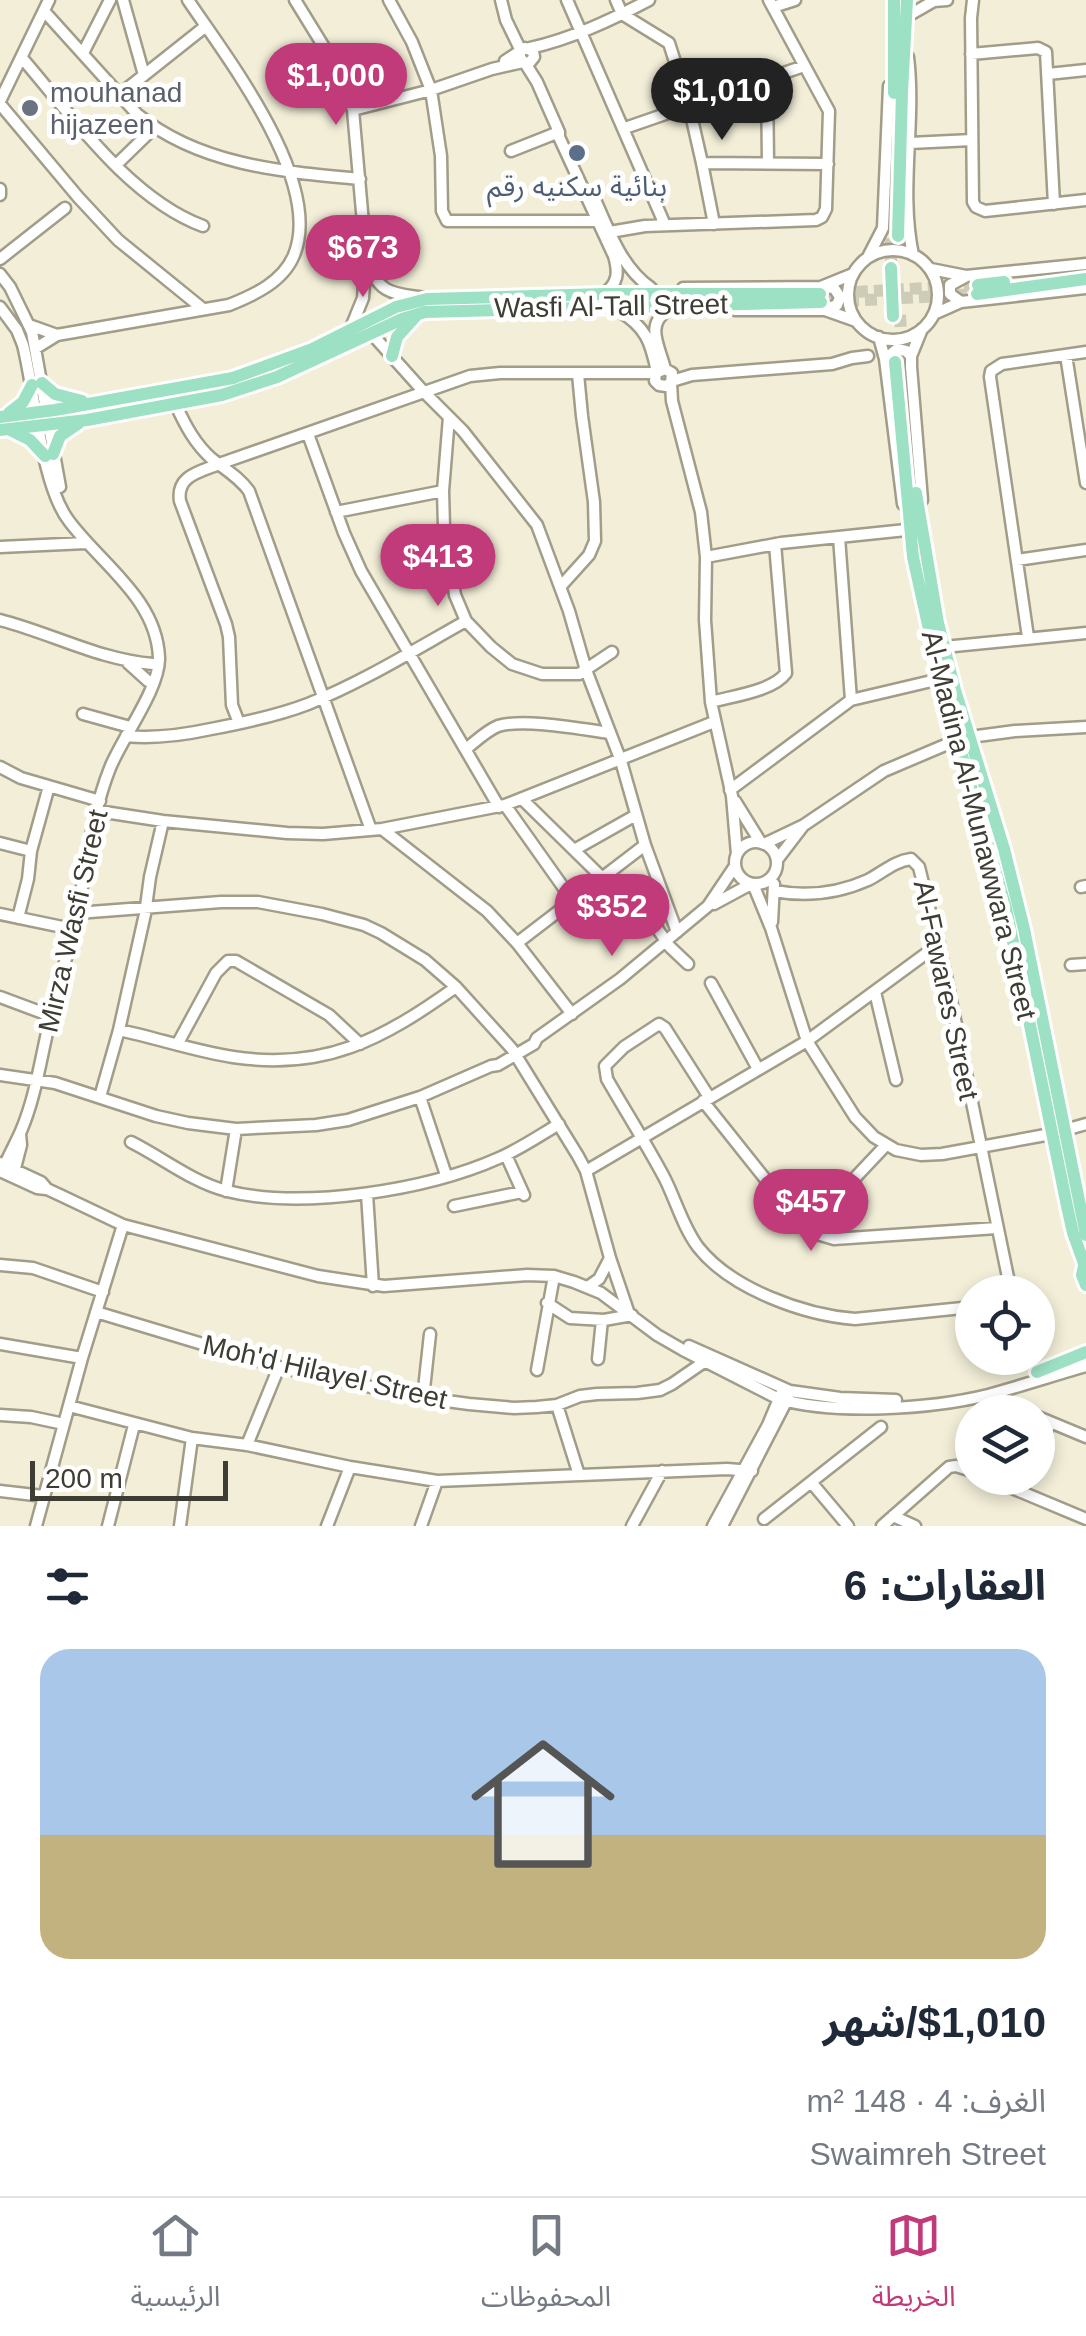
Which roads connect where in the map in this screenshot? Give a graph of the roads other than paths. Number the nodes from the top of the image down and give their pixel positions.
1 (110, 0) edge
2 (123, 0) edge
3 (188, 0) edge
4 (296, 0) edge
5 (389, 0) edge
6 (501, 0) edge
7 (567, 0) edge
8 (616, 0) edge
9 (649, 0) edge
10 (795, 0) edge
11 (894, 0) edge
12 (907, 0) edge
13 (932, 0) edge
14 (947, 0) edge
15 (973, 0) edge
16 (771, 3) edge
17 (47, 6) edge
18 (622, 14) junction
19 (906, 17) junction
20 (206, 26) junction
21 (581, 32) junction
22 (899, 39) junction
23 (83, 53) junction
24 (971, 54) junction
25 (527, 55) junction
26 (22, 58) junction
27 (804, 66) junction
28 (1086, 70) edge
29 (1048, 74) junction
30 (144, 75) junction
31 (767, 78) junction
32 (431, 90) junction
33 (119, 95) junction
34 (0, 103) edge
35 (689, 106) junction
36 (353, 110) junction
37 (154, 128) junction
38 (624, 128) junction
39 (559, 132) junction
40 (972, 140) junction
41 (910, 143) junction
42 (511, 151) dead end
43 (702, 162) junction
44 (768, 163) junction
45 (828, 164) junction
46 (116, 165) junction
47 (292, 172) junction
48 (360, 179) junction
49 (1086, 200) edge
50 (1054, 204) junction
51 (65, 208) dead end
52 (597, 221) junction
53 (714, 224) junction
54 (202, 226) dead end
55 (665, 226) junction
56 (610, 232) junction
57 (895, 232) junction
58 (913, 255) junction
59 (366, 257) junction
60 (0, 259) edge
61 (867, 259) junction
62 (1086, 264) edge
63 (894, 268) tunnel mouth
64 (930, 269) junction
65 (1086, 272) edge
66 (854, 273) junction
67 (0, 274) edge
68 (1086, 280) edge
69 (973, 285) junction
70 (5, 287) edge
71 (651, 288) junction
72 (1086, 288) edge
73 (822, 298) junction
74 (427, 299) junction
75 (610, 301) junction
76 (960, 302) junction
77 (0, 307) edge
78 (203, 309) junction
79 (668, 310) junction
80 (419, 313) junction
81 (933, 315) junction
82 (896, 316) tunnel mouth
83 (858, 322) junction
84 (29, 325) junction
85 (922, 329) junction
86 (349, 330) junction
87 (372, 334) junction
88 (57, 336) junction
89 (879, 337) junction
90 (36, 348) junction
91 (1086, 352) edge
92 (1066, 355) junction
93 (392, 356) junction
94 (868, 356) dead end
95 (899, 360) junction
96 (578, 374) junction
97 (663, 377) junction
98 (37, 384) junction
99 (423, 392) junction
100 (89, 403) junction
101 (176, 405) junction
102 (450, 417) junction
103 (43, 419) junction
104 (87, 420) junction
105 (3, 423) edge
106 (308, 434) junction
107 (49, 455) junction
108 (219, 464) junction
109 (1086, 483) edge
110 (443, 491) junction
111 (336, 512) junction
112 (906, 530) junction
113 (839, 537) junction
114 (86, 544) junction
115 (775, 544) junction
116 (0, 547) edge
117 (1086, 550) edge
118 (706, 557) junction
119 (913, 557) junction
120 (1017, 560) junction
121 (561, 586) junction
122 (0, 620) edge
123 (466, 620) junction
124 (1086, 633) edge
125 (1028, 637) junction
126 (944, 647) junction
127 (158, 649) junction
128 (612, 652) dead end
129 (408, 653) junction
130 (127, 662) junction
131 (153, 664) junction
132 (586, 670) junction
133 (940, 680) junction
134 (148, 681) junction
135 (324, 697) junction
136 (850, 700) junction
137 (711, 702) junction
138 (82, 714) dead end
139 (138, 714) junction
140 (714, 722) junction
141 (239, 724) junction
142 (1086, 727) edge
143 (128, 732) junction
144 (610, 733) junction
145 (963, 738) junction
146 (466, 749) junction
147 (621, 761) junction
148 (0, 767) edge
149 (726, 774) junction
150 (752, 774) junction
151 (49, 786) junction
152 (731, 793) junction
153 (523, 800) junction
154 (99, 806) junction
155 (502, 806) junction
156 (636, 814) junction
157 (164, 821) junction
158 (804, 825) junction
159 (377, 830) junction
160 (0, 843) edge
161 (762, 843) junction
162 (646, 844) junction
163 (574, 850) junction
164 (31, 851) junction
165 (736, 860) junction
166 (776, 866) junction
167 (604, 877) junction
168 (752, 884) junction
169 (774, 891) junction
170 (573, 901) junction
171 (708, 906) junction
172 (146, 908) junction
173 (77, 913) junction
174 (0, 914) edge
175 (18, 918) junction
176 (771, 928) junction
177 (72, 929) junction
178 (677, 932) junction
179 (666, 942) junction
180 (516, 944) junction
181 (939, 944) junction
182 (688, 964) dead end
183 (1086, 964) edge
184 (1071, 965) dead end
185 (711, 983) dead end
186 (456, 987) junction
187 (875, 992) junction
188 (0, 997) edge
189 (572, 1014) junction
190 (51, 1016) junction
191 (119, 1030) junction
192 (808, 1041) junction
193 (178, 1043) junction
194 (360, 1044) junction
195 (514, 1052) junction
196 (758, 1068) junction
197 (0, 1075) edge
198 (896, 1080) dead end
199 (36, 1081) junction
200 (100, 1098) junction
201 (420, 1098) junction
202 (706, 1099) junction
203 (559, 1124) junction
204 (1086, 1124) edge
205 (236, 1129) junction
206 (1065, 1130) junction
207 (1050, 1134) junction
208 (642, 1138) junction
209 (131, 1142) dead end
210 (886, 1145) junction
211 (980, 1148) junction
212 (506, 1155) junction
213 (6, 1170) edge
214 (586, 1171) junction
215 (446, 1175) junction
216 (853, 1180) dead end
217 (226, 1191) junction
218 (367, 1194) junction
219 (454, 1206) dead end
220 (124, 1225) junction
221 (997, 1228) junction
222 (1086, 1235) edge
223 (610, 1258) junction
224 (0, 1265) edge
225 (1085, 1267) edge
226 (1007, 1275) edge
227 (554, 1276) junction
228 (1086, 1285) edge
229 (373, 1286) junction
230 (589, 1286) junction
231 (103, 1292) junction
232 (547, 1304) junction
233 (955, 1310) edge
234 (96, 1312) junction
235 (630, 1314) junction
236 (602, 1320) junction
237 (652, 1329) junction
238 (430, 1334) dead end
239 (0, 1344) edge
240 (82, 1358) junction
241 (598, 1359) dead end
242 (1086, 1359) edge
243 (704, 1362) junction
244 (280, 1367) junction
245 (1055, 1367) edge
246 (536, 1370) dead end
247 (1028, 1375) edge
248 (751, 1385) junction
249 (785, 1395) junction
250 (989, 1395) edge
251 (417, 1397) junction
252 (955, 1400) edge
253 (557, 1405) junction
254 (806, 1405) junction
255 (69, 1406) junction
256 (0, 1415) edge
257 (64, 1424) junction
258 (1055, 1424) edge
259 (134, 1425) junction
260 (771, 1426) junction
261 (881, 1427) dead end
262 (192, 1438) junction
263 (1086, 1438) edge
264 (248, 1445) junction
265 (350, 1467) junction
266 (955, 1467) edge
267 (748, 1469) junction
268 (662, 1471) junction
269 (578, 1475) junction
270 (437, 1481) junction
271 (810, 1482) junction
272 (0, 1490) edge
273 (1029, 1495) edge
274 (44, 1496) junction
275 (894, 1516) junction
276 (764, 1519) dead end
277 (1080, 1521) edge
278 (36, 1526) edge
279 (108, 1526) edge
280 (180, 1526) edge
281 (328, 1526) edge
282 (421, 1526) edge
283 (632, 1526) edge
284 (713, 1526) edge
285 (722, 1526) edge
286 (848, 1526) edge
287 (882, 1526) edge
288 (915, 1526) edge

1 - 23 street
2 - 30 street
3 - 20 street
4 - 36 street
5 - 32 street
6 - 25 street
7 - 21 street
8 - 18 street
9 - 18 street
10 - 16 street
11 - 22 main road
12 - 19 main road
13 - 14 street
13 - 19 street
15 - 24 street
16 - 27 street
17 - 23 street
17 - 26 street
18 - 21 street
18 - 35 street
19 - 22 main road
20 - 30 street
20 - 47 street
21 - 25 street
21 - 38 street
22 - 41 street
22 - 57 main road
23 - 33 street
24 - 29 street
24 - 40 street
25 - 32 street
25 - 39 street
26 - 34 street
26 - 46 street
27 - 31 street
27 - 45 street
28 - 29 street
29 - 50 street
30 - 33 street
31 - 35 street
31 - 44 street
32 - 36 street
32 - 52 street
33 - 37 street
34 - 78 street
35 - 38 street
35 - 43 street
36 - 48 street
37 - 46 street
37 - 47 street
38 - 55 street
39 - 42 street
39 - 52 street
39 - 56 street
40 - 41 street
40 - 50 street
41 - 57 street
43 - 44 street
43 - 53 street
44 - 45 street
45 - 53 street
46 - 54 street
47 - 48 street
47 - 78 street
48 - 59 street
49 - 50 street
51 - 60 street
52 - 75 street
53 - 55 street
55 - 56 street
56 - 71 street
57 - 58 street
57 - 61 street
58 - 61 street
58 - 64 street
59 - 74 street
59 - 86 street
61 - 66 street
62 - 69 street
63 - 82 main road
64 - 69 street
64 - 81 street
65 - 69 main road
66 - 73 street
66 - 83 street
67 - 70 street
68 - 69 main road
69 - 76 street
70 - 84 street
71 - 73 street
71 - 75 street
72 - 76 street
73 - 75 main road, Wasfi Al-Tall Street
73 - 79 street
73 - 83 street
74 - 75 main road, Wasfi Al-Tall Street
74 - 86 main road, Wasfi Al-Tall Street
75 - 79 street
75 - 80 main road, Wasfi Al-Tall Street
75 - 97 street
76 - 81 street
77 - 98 street
78 - 88 street
79 - 97 street
80 - 87 main road, Wasfi Al-Tall Street
80 - 93 main road
81 - 85 street
83 - 89 street
84 - 88 street
84 - 90 street
85 - 89 street
85 - 95 street, Al-Madina Al-Munawwara Street
86 - 100 main road, Wasfi Al-Tall Street
87 - 93 street
87 - 101 main road, Wasfi Al-Tall Street
88 - 90 street
89 - 95 street, Al-Madina Al-Munawwara Street
90 - 98 street
91 - 92 street
92 - 109 street
92 - 120 street
93 - 99 street
94 - 97 street
95 - 112 street, Al-Madina Al-Munawwara Street
95 - 119 main road, Al-Madina Al-Munawwara Street
95 - 126 main road, Al-Madina Al-Munawwara Street
96 - 97 street
96 - 99 street
96 - 121 street
97 - 118 street
98 - 100 main road
98 - 103 street
98 - 105 main road
99 - 102 street
99 - 106 street
100 - 103 main road, Wasfi Al-Tall Street
101 - 104 main road, Wasfi Al-Tall Street
101 - 108 street
102 - 110 street
102 - 121 street
103 - 104 main road, Wasfi Al-Tall Street
103 - 105 main road, Wasfi Al-Tall Street
103 - 107 street
104 - 107 main road
105 - 107 main road
106 - 108 street
106 - 111 street
107 - 114 street
108 - 135 street
108 - 141 street
110 - 111 street
110 - 123 street
111 - 129 street
112 - 113 street
112 - 119 street, Al-Madina Al-Munawwara Street
113 - 115 street
113 - 136 street
114 - 116 street
114 - 127 street
115 - 118 street
115 - 137 street
117 - 120 street
118 - 137 street
119 - 133 main road, Al-Madina Al-Munawwara Street
120 - 125 street
121 - 132 street
122 - 130 street
123 - 129 street
123 - 132 street
124 - 125 street
125 - 126 street
126 - 145 main road, Al-Madina Al-Munawwara Street
127 - 131 street, Mirza Wasfi Street
127 - 139 street, Mirza Wasfi Street
128 - 132 street
129 - 135 street
129 - 146 street
130 - 131 street
130 - 134 street
131 - 134 street, Mirza Wasfi Street
132 - 144 street
133 - 136 street
133 - 145 main road, Al-Madina Al-Munawwara Street
134 - 139 street, Mirza Wasfi Street
135 - 141 street
135 - 159 street
136 - 150 street
137 - 140 street
138 - 143 street
139 - 143 street, Mirza Wasfi Street
140 - 147 street
140 - 149 street
141 - 143 street
142 - 145 street
143 - 154 street, Mirza Wasfi Street
144 - 146 street
144 - 147 street
145 - 158 street
145 - 206 main road, Al-Madina Al-Munawwara Street
145 - 207 main road, Al-Madina Al-Munawwara Street
146 - 155 street
147 - 153 street
147 - 156 street
148 - 151 street
149 - 150 street
149 - 152 street
150 - 152 street
151 - 154 street
151 - 164 street
152 - 161 street
152 - 165 street
153 - 155 street
153 - 163 street
154 - 157 street
154 - 173 street, Mirza Wasfi Street
155 - 159 street
155 - 170 street
156 - 162 street
156 - 163 street
157 - 159 street
157 - 172 street
158 - 161 street
158 - 166 street
159 - 180 street
160 - 164 street
161 - 165 street
161 - 166 street
162 - 167 street
162 - 178 street
163 - 167 street
164 - 175 street
165 - 168 street
165 - 171 street
166 - 168 street
166 - 169 street
167 - 170 street
167 - 179 street
168 - 171 street
168 - 176 street
169 - 176 street
169 - 181 street, Al-Fawares Street
170 - 180 street
171 - 178 street
172 - 173 street
172 - 186 street
172 - 191 street
173 - 177 street, Mirza Wasfi Street
174 - 175 street
175 - 177 street
176 - 192 street
177 - 190 street, Mirza Wasfi Street
178 - 179 street
179 - 182 street
179 - 189 street
180 - 189 street
181 - 187 street
181 - 211 street, Al-Fawares Street
183 - 184 street
185 - 196 street
186 - 194 street
186 - 195 street
187 - 192 street
187 - 198 street
188 - 190 street
189 - 195 street
190 - 199 street, Mirza Wasfi Street
191 - 193 street
191 - 200 street
192 - 196 street
192 - 210 street
193 - 194 street
193 - 194 street
195 - 201 street
195 - 203 street
196 - 202 street
197 - 199 street
199 - 200 street
199 - 213 street, Mirza Wasfi Street
200 - 205 street
201 - 205 street
201 - 215 street
202 - 208 street
202 - 208 street
202 - 221 street
203 - 212 street
203 - 214 street
204 - 206 street
205 - 217 street
206 - 222 main road, Al-Madina Al-Munawwara Street
207 - 211 street
207 - 225 main road, Al-Madina Al-Munawwara Street
208 - 214 street
208 - 233 street
209 - 217 street
210 - 211 street
210 - 216 street
211 - 221 street, Al-Fawares Street
212 - 215 street
212 - 219 street
213 - 220 street
214 - 223 street
215 - 218 street
217 - 218 street
218 - 229 street
220 - 229 street
220 - 231 street
221 - 226 street, Al-Fawares Street
223 - 230 street
223 - 235 street
224 - 231 street
225 - 228 main road, Al-Madina Al-Munawwara Street
227 - 229 street
227 - 230 street
227 - 232 street
230 - 235 street
231 - 234 street
232 - 236 street
232 - 246 street
234 - 240 street
234 - 244 street, Moh'd Hilayel Street
235 - 236 street
235 - 237 street
236 - 241 street
237 - 243 street
237 - 249 street
238 - 251 street
239 - 240 street
240 - 255 street
242 - 245 main road
242 - 250 street
243 - 248 street
243 - 253 street, Moh'd Hilayel Street
244 - 251 street, Moh'd Hilayel Street
244 - 264 street
247 - 249 street
248 - 249 street
248 - 260 street
249 - 254 street
249 - 260 street
251 - 253 street, Moh'd Hilayel Street
252 - 254 street
253 - 269 street
254 - 260 street
255 - 257 street
255 - 259 street
256 - 257 street
257 - 274 street
258 - 263 street
259 - 262 street
259 - 279 street
260 - 267 street
261 - 271 street
262 - 264 street
262 - 280 street
264 - 265 street
265 - 270 street
265 - 281 street
266 - 275 street
267 - 268 street
267 - 284 street
267 - 285 street
268 - 269 street
268 - 283 street
269 - 270 street
270 - 282 street
271 - 276 street
271 - 286 street
272 - 274 street
273 - 277 street
274 - 278 street
275 - 287 street
275 - 288 street

